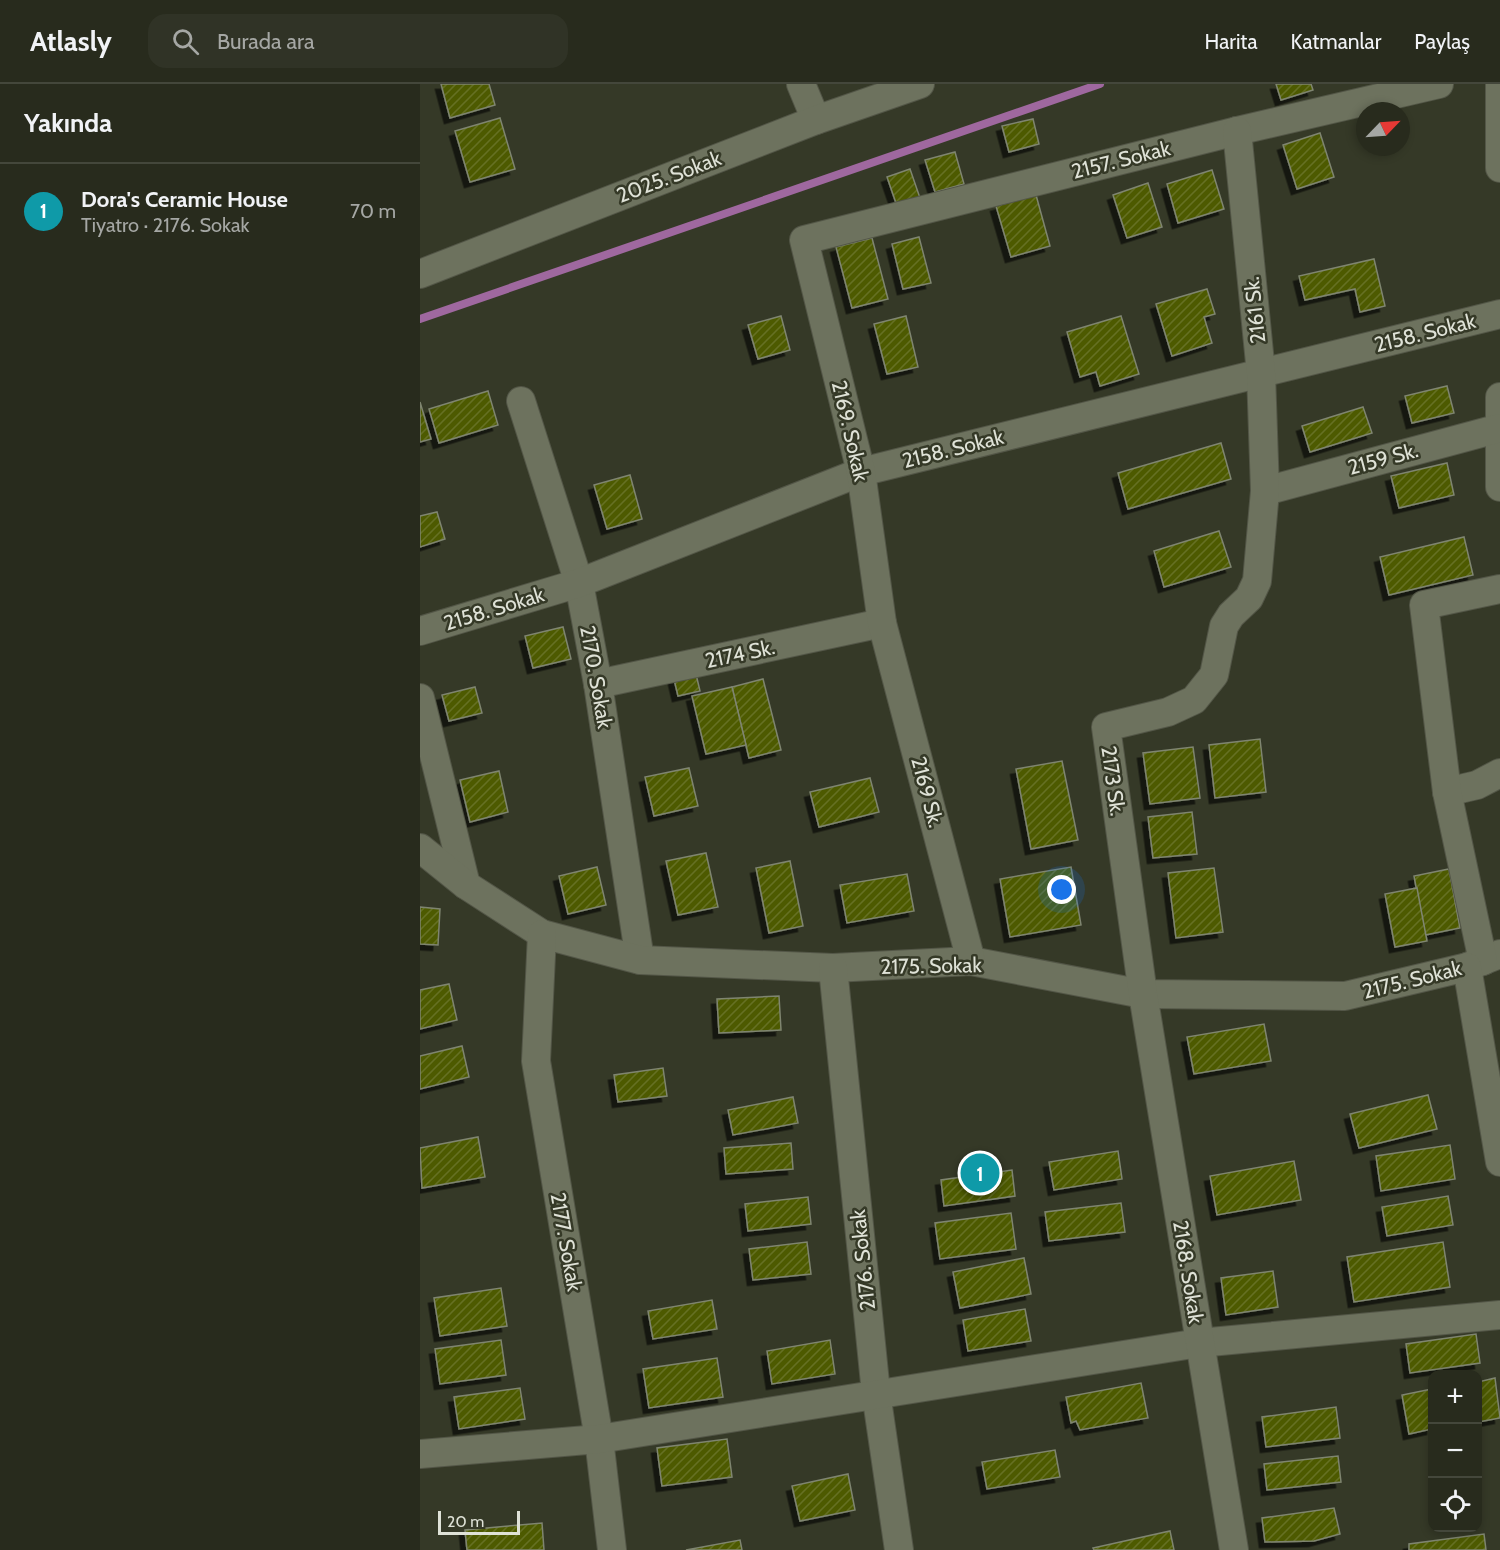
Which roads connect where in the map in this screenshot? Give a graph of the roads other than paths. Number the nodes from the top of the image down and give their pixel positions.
1 (801, 84) edge
2 (920, 84) edge
3 (1439, 84) edge
4 (1500, 84) edge
5 (816, 120) junction
6 (1237, 131) junction
7 (1500, 168) edge
8 (804, 240) joint
9 (420, 274) edge
10 (1500, 314) edge
11 (1261, 373) junction
12 (1500, 398) edge
13 (521, 401) dead end
14 (1500, 428) edge
15 (861, 472) junction
16 (1500, 487) edge
17 (1265, 491) junction
18 (1257, 581) joint
19 (579, 583) junction
20 (1500, 589) edge
21 (882, 623) junction
22 (420, 631) edge
23 (598, 684) junction
24 (420, 698) edge
25 (1500, 773) edge
26 (1447, 792) junction
27 (420, 848) edge
28 (465, 885) junction
29 (542, 934) junction
30 (640, 960) junction
31 (971, 961) junction
32 (1483, 961) edge
33 (832, 968) junction
34 (1143, 994) junction
35 (1500, 1162) edge
36 (1500, 1315) edge
37 (1199, 1343) junction
38 (876, 1394) junction
39 (599, 1438) junction
40 (420, 1454) edge
41 (612, 1550) edge
42 (899, 1550) edge
43 (1234, 1550) edge

1 - 5 street
2 - 5 street, 2025. Sokak
3 - 6 street, 2157. Sokak
4 - 7 street
5 - 9 street, 2025. Sokak
6 - 8 street, 2157. Sokak
6 - 11 street, 2161 Sk.
8 - 15 street, 2169. Sokak
10 - 11 street, 2158. Sokak
11 - 15 street, 2158. Sokak
11 - 17 street, 2161 Sk.
12 - 14 street
13 - 19 street, 2170. Sokak
14 - 16 street
14 - 17 street, 2159 Sk.
15 - 19 street, 2158. Sokak
15 - 21 street, 2169. Sokak
17 - 18 street, 2161 Sk.
18 - 34 street, 2173 Sk.
19 - 22 street, 2158. Sokak
19 - 23 street, 2170. Sokak
20 - 26 street
21 - 23 street, 2174 Sk.
21 - 31 street, 2169 Sk.
23 - 30 street, 2170. Sokak
24 - 28 street
25 - 26 street
26 - 32 street
27 - 28 street, 2175. Sokak
28 - 29 street, 2175. Sokak
29 - 30 street, 2175. Sokak
29 - 39 street, 2177. Sokak
30 - 33 street, 2175. Sokak
31 - 33 street, 2175. Sokak
31 - 34 street, 2175. Sokak
32 - 34 street, 2175. Sokak
32 - 35 street
33 - 38 street, 2176. Sokak
34 - 37 street, 2168. Sokak
36 - 37 street
37 - 38 street
37 - 43 street, 2168. Sokak
38 - 39 street
38 - 42 street, 2176. Sokak
39 - 40 street
39 - 41 street, 2177. Sokak

